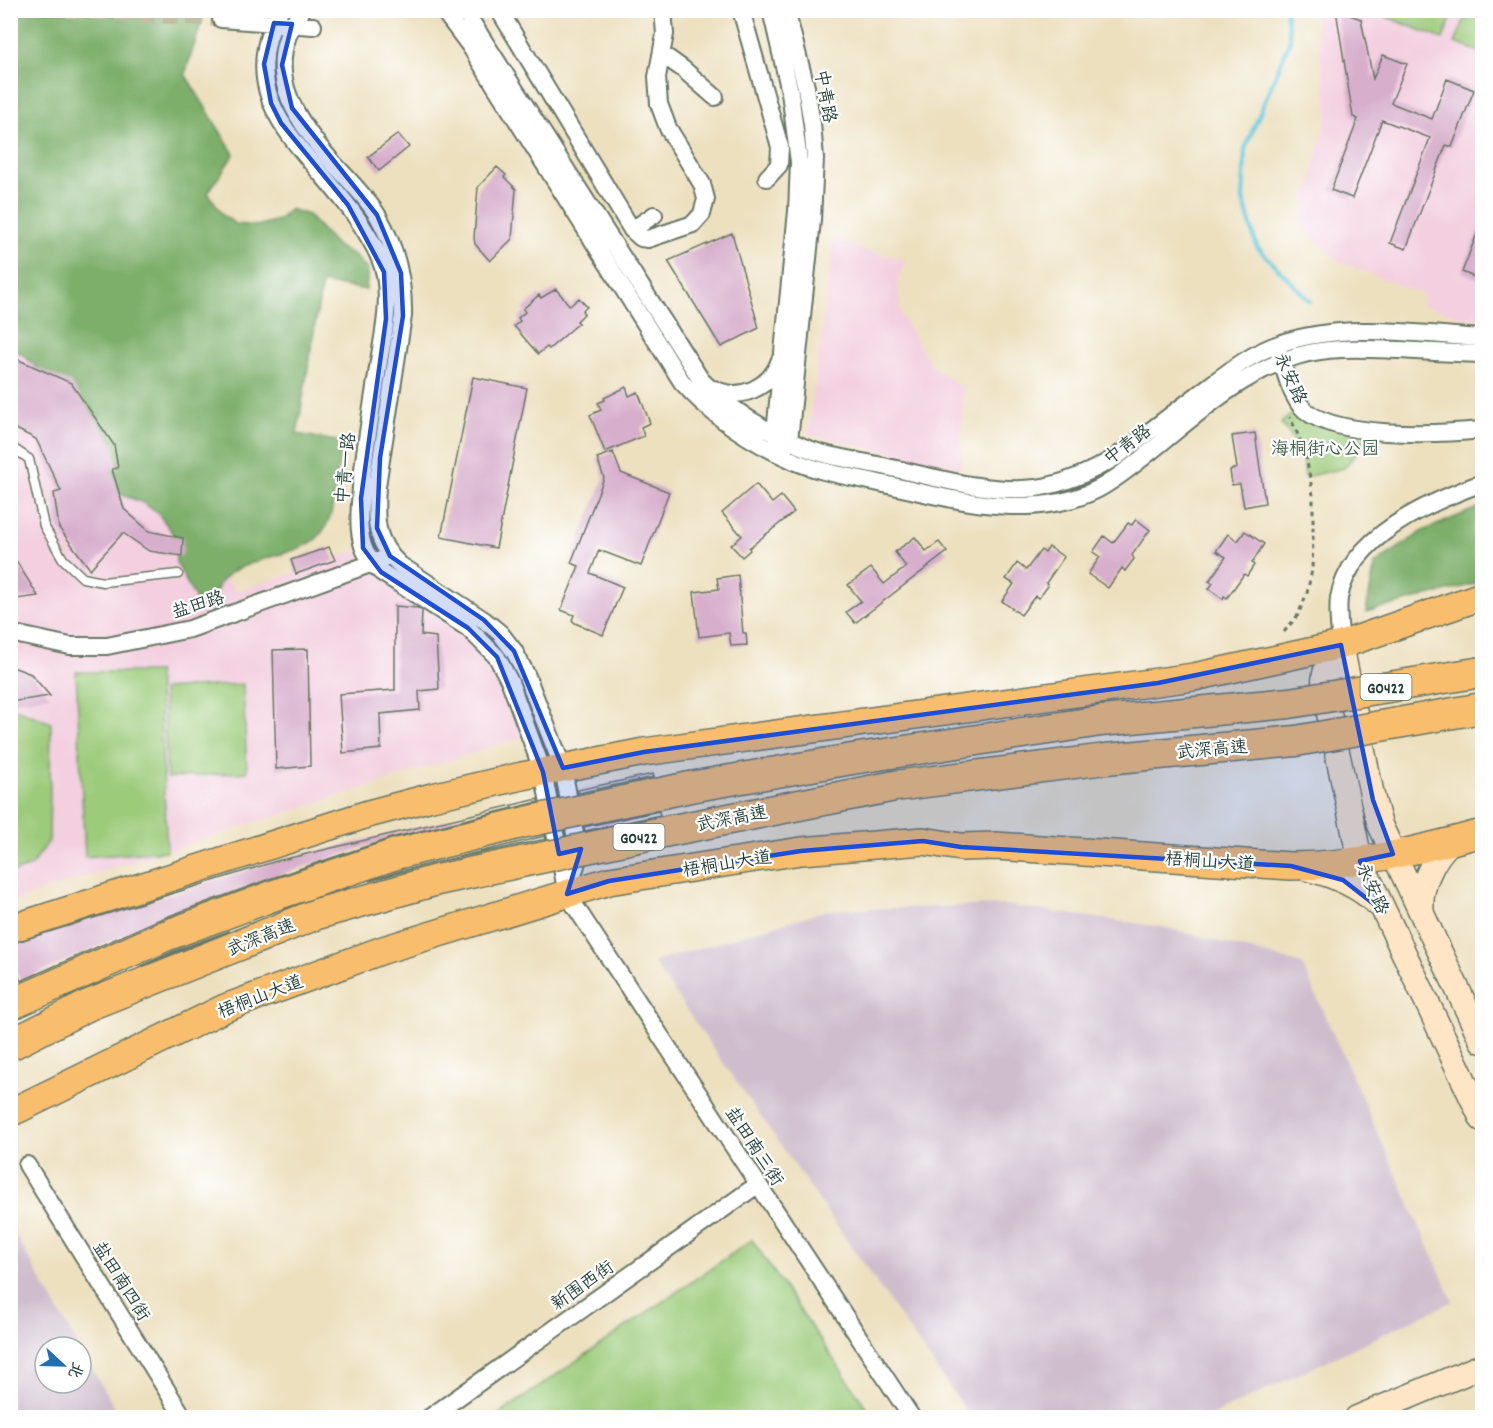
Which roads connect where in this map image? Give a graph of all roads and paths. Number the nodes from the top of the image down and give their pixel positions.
1 (443, 10) edge
2 (464, 10) edge
3 (499, 10) edge
4 (663, 10) edge
5 (741, 10) edge
6 (771, 10) edge
7 (786, 10) edge
8 (277, 17) edge
9 (297, 17) edge
10 (221, 19) tunnel mouth
11 (314, 26) dead end
12 (662, 54) junction
13 (715, 97) dead end
14 (565, 120) junction
15 (538, 140) junction
16 (767, 178) dead end
17 (654, 215) dead end
18 (632, 230) junction
19 (1482, 338) edge
20 (1276, 345) junction
21 (783, 351) junction
22 (1482, 354) edge
23 (1282, 361) junction
24 (701, 380) junction
25 (1287, 410) dead end
26 (1482, 430) edge
27 (782, 437) junction
28 (10, 446) edge
29 (780, 455) junction
30 (1482, 483) edge
31 (390, 556) junction
32 (373, 564) junction
33 (178, 573) dead end
34 (1482, 596) edge
35 (1284, 632) dead end
36 (10, 633) edge
37 (1341, 645) junction
38 (1482, 672) edge
39 (1482, 708) edge
40 (553, 770) junction
41 (1482, 832) edge
42 (1452, 841) junction
43 (1393, 854) junction
44 (1360, 860) junction
45 (1291, 866) junction
46 (567, 894) junction
47 (1384, 912) junction
48 (1422, 915) junction
49 (10, 929) edge
50 (10, 1005) edge
51 (1482, 1041) edge
52 (10, 1045) edge
53 (10, 1113) edge
54 (1482, 1119) edge
55 (27, 1165) dead end
56 (757, 1185) junction
57 (1482, 1366) edge
58 (184, 1418) edge
59 (429, 1418) edge
60 (912, 1418) edge
61 (1357, 1418) edge

1 - 15 street
2 - 15 street
3 - 14 street
4 - 12 street
5 - 16 street
6 - 21 street, 中青路
7 - 27 street, 中青路
8 - 9 street
8 - 10 street
8 - 32 street, 中青一路
9 - 11 street
9 - 31 street, 中青一路
12 - 13 street
12 - 18 street
14 - 15 street
14 - 18 street
15 - 24 street
15 - 29 street
17 - 18 street
19 - 20 street, 中青路
20 - 23 street, 永安路
20 - 27 street, 中青路
21 - 24 street
21 - 27 street, 中青路
22 - 23 street, 中青路
23 - 26 street, 永安路
23 - 29 street, 中青路
24 - 27 street
25 - 35 path
27 - 29 street, 中青路
28 - 33 lane
30 - 37 street, 永安路
31 - 32 street, 盐田路
31 - 40 street, 中青一路
32 - 36 street, 盐田路
32 - 40 street, 中青一路
34 - 37 main road
37 - 40 main road
37 - 43 main road, 永安路
37 - 44 main road, 永安路
38 - 50 highway, 武深高速 / G0422, bridge
39 - 52 highway, 武深高速 / G0422, bridge
40 - 46 street
40 - 49 main road
41 - 42 main road, 梧桐山大道
42 - 43 main road, 梧桐山大道
42 - 48 main road
43 - 44 main road, 梧桐山大道
43 - 48 main road, 永安路
44 - 45 main road, 梧桐山大道
44 - 47 main road, 永安路
45 - 46 main road, 梧桐山大道
45 - 47 main road
46 - 53 main road, 梧桐山大道
46 - 56 street, 盐田南三街
47 - 54 main road, 永安路
48 - 51 main road, 永安路
55 - 58 street, 盐田南四街
56 - 59 street, 新围西街
56 - 60 street, 盐田南三街
57 - 61 main road

